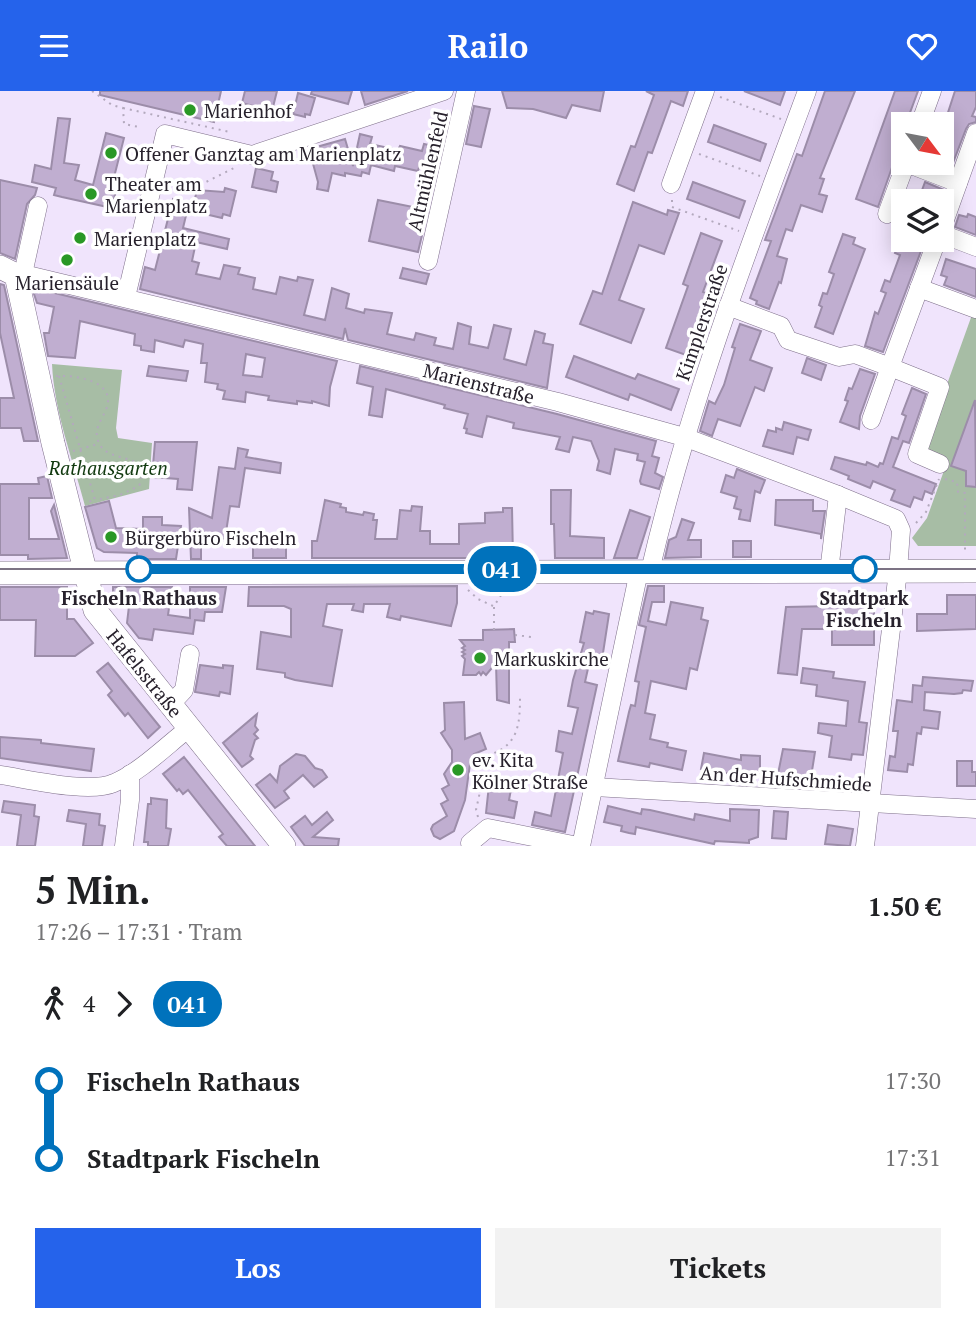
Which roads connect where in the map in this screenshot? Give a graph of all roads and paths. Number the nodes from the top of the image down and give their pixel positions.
1 (92, 91) edge
2 (102, 91) edge
3 (444, 91) edge
4 (466, 91) edge
5 (705, 91) edge
6 (807, 91) edge
7 (932, 91) edge
8 (100, 96) junction
9 (123, 108) junction
10 (924, 112) edge
11 (795, 124) junction
12 (139, 128) dead end
13 (230, 132) dead end
14 (976, 133) edge
15 (684, 149) junction
16 (252, 155) junction
17 (970, 168) edge
18 (902, 175) edge
19 (937, 175) edge
20 (153, 180) junction
21 (774, 181) junction
22 (958, 183) junction
23 (671, 184) joint
24 (954, 194) edge
25 (38, 206) dead end
26 (887, 214) dead end
27 (754, 236) junction
28 (954, 239) edge
29 (976, 247) edge
30 (932, 252) edge
31 (428, 261) dead end
32 (11, 271) edge
33 (919, 288) junction
34 (126, 297) junction
35 (728, 306) junction
36 (976, 309) edge
37 (891, 367) junction
38 (48, 377) junction
39 (871, 420) dead end
40 (684, 437) junction
41 (99, 444) junction
42 (80, 449) junction
43 (57, 456) junction
44 (940, 464) dead end
45 (838, 495) junction
46 (95, 500) junction
47 (70, 507) junction
48 (899, 556) junction
49 (972, 562) edge
50 (466, 571) junction
51 (511, 571) junction
52 (645, 571) junction
53 (829, 572) junction
54 (0, 573) edge
55 (86, 573) junction
56 (494, 606) junction
57 (495, 629) dead end
58 (514, 635) dead end
59 (531, 637) dead end
60 (190, 654) dead end
61 (520, 695) dead end
62 (170, 705) junction
63 (189, 728) junction
64 (130, 774) junction
65 (0, 775) edge
66 (594, 787) junction
67 (870, 805) junction
68 (976, 809) edge
69 (488, 828) junction
70 (471, 843) dead end
71 (124, 846) edge
72 (284, 846) edge
73 (579, 846) edge
74 (865, 846) edge

1 - 8 path
2 - 8 path
3 - 16 street, Altmühlenfeld
4 - 31 street, Altmühlenfeld
5 - 11 path
5 - 15 street
6 - 11 street, Kimplerstraße
7 - 10 street
8 - 9 path
9 - 12 path
9 - 13 path
11 - 21 street, Kimplerstraße
14 - 17 street
15 - 21 path
15 - 23 street
16 - 20 path
16 - 20 street
17 - 22 street
18 - 26 street
19 - 22 street
20 - 34 street
21 - 27 street, Kimplerstraße
22 - 24 street
23 - 27 path
25 - 32 street
27 - 35 street, Kimplerstraße
28 - 29 street
30 - 33 street
32 - 34 street, Marienstraße
32 - 38 main road, Hafelsstraße
33 - 36 street
33 - 37 street
34 - 40 street, Marienstraße
35 - 37 street
35 - 40 street, Kimplerstraße
37 - 39 street
37 - 44 street
38 - 41 path
38 - 42 path
38 - 43 main road, Hafelsstraße
40 - 45 street, Marienstraße
40 - 52 street, Kimplerstraße
41 - 42 path
41 - 46 path
42 - 43 path
42 - 46 path
43 - 47 main road, Hafelsstraße
45 - 48 street, Marienstraße
45 - 53 street
46 - 47 path
47 - 55 main road, Hafelsstraße
48 - 49 main road
48 - 49 path
48 - 53 main road
48 - 67 street
50 - 51 main road
50 - 55 main road
50 - 56 path
51 - 52 main road
51 - 56 path
52 - 53 main road
52 - 66 street, Kimplerstraße
54 - 55 main road
55 - 62 main road, Hafelsstraße
56 - 57 path
58 - 59 path
60 - 62 street
61 - 69 path
62 - 63 main road, Hafelsstraße
63 - 64 street
63 - 72 main road, Hafelsstraße
64 - 65 street
64 - 71 street
66 - 67 street, An der Hufschmiede
66 - 73 street, Kimplerstraße
67 - 68 street, An der Hufschmiede
67 - 74 street
69 - 70 street
69 - 73 street, Kimplerstraße

